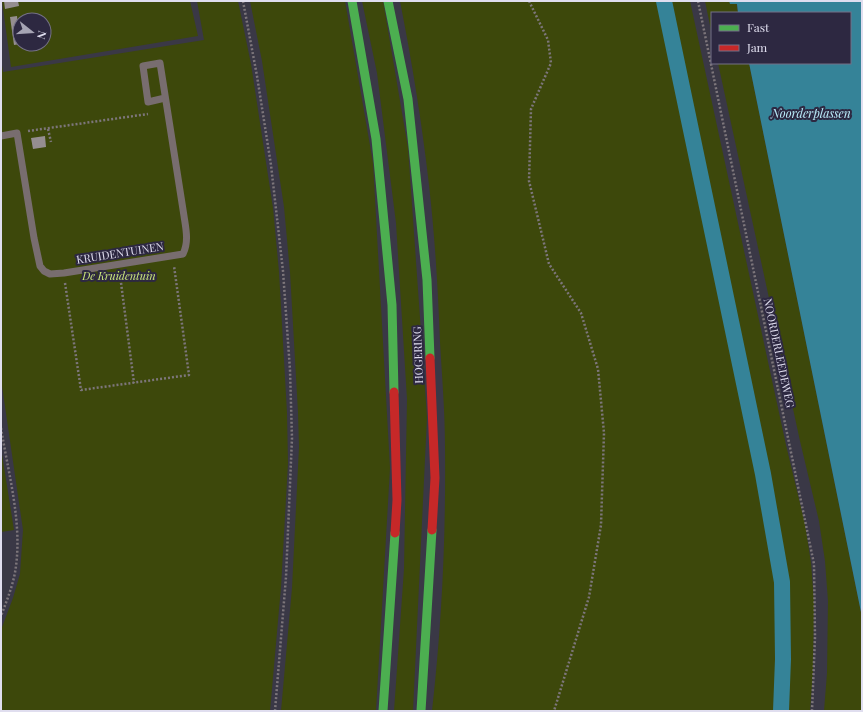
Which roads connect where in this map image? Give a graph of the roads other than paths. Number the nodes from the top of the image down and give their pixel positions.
1 (352, 1) edge
2 (388, 1) edge
3 (165, 98) junction
4 (1, 136) edge
5 (383, 711) edge
6 (421, 711) edge

1 - 5 highway
2 - 6 highway, HOGERING
3 - 3 lane, KRUIDENTUINEN
3 - 4 lane, KRUIDENTUINEN

